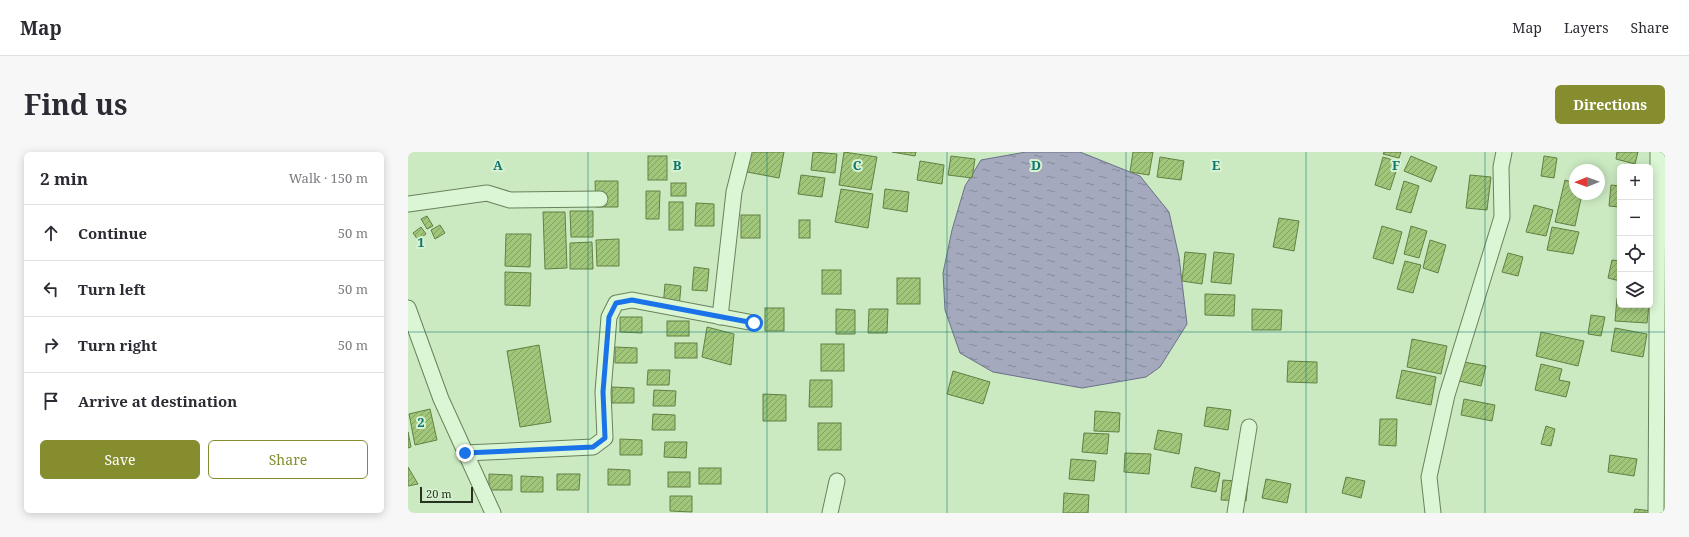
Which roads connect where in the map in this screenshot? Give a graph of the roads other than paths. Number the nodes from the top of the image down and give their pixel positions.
1 (744, 152) edge
2 (1504, 152) edge
3 (1658, 152) edge
4 (600, 199) dead end
5 (408, 204) edge
6 (408, 308) edge
7 (720, 317) junction
8 (754, 323) dead end
9 (1249, 427) dead end
10 (465, 453) junction
11 (837, 481) dead end
12 (493, 513) edge
13 (830, 513) edge
14 (1235, 513) edge
15 (1433, 513) edge
16 (1656, 513) edge

1 - 7 street
2 - 15 street
3 - 16 street
4 - 5 street
6 - 10 street
7 - 8 street
7 - 10 street
9 - 14 street
10 - 12 street
11 - 13 street

